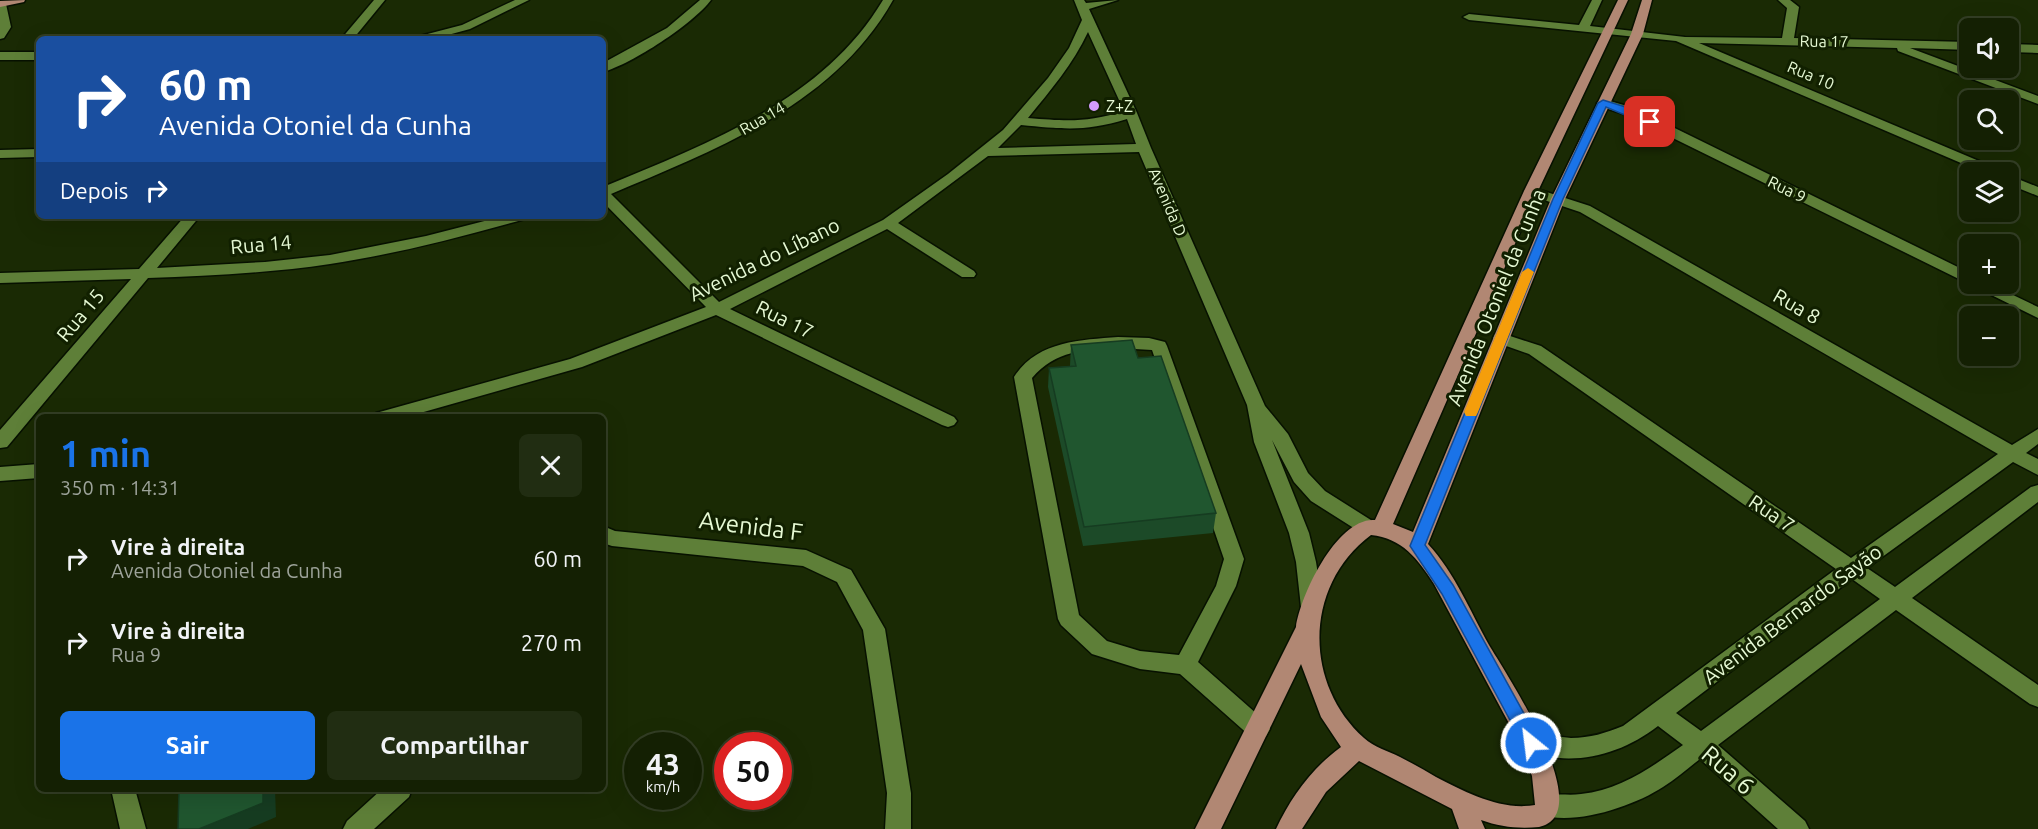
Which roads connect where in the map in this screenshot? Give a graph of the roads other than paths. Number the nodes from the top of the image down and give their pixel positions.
1 (20, 0) edge
2 (380, 0) edge
3 (524, 0) edge
4 (706, 0) edge
5 (888, 0) edge
6 (1113, 0) edge
7 (1597, 0) edge
8 (1623, 0) edge
9 (1647, 0) edge
10 (1783, 0) edge
11 (0, 4) edge
12 (1083, 9) edge
13 (1469, 17) dead end
14 (1583, 29) junction
15 (1610, 32) junction
16 (1637, 34) junction
17 (0, 36) edge
18 (349, 36) edge
19 (432, 36) edge
20 (1678, 39) junction
21 (1788, 41) junction
22 (1886, 43) junction
23 (1959, 46) edge
24 (2019, 48) edge
25 (2038, 49) edge
26 (0, 56) edge
27 (36, 56) edge
28 (606, 66) edge
29 (2038, 100) edge
30 (1603, 103) junction
31 (1131, 113) junction
32 (1017, 121) junction
33 (1099, 123) junction
34 (1144, 148) junction
35 (1111, 149) junction
36 (987, 152) junction
37 (36, 153) edge
38 (0, 154) edge
39 (1969, 162) edge
40 (2019, 184) edge
41 (1531, 191) junction
42 (606, 192) edge
43 (2038, 192) edge
44 (606, 196) edge
45 (1558, 199) junction
46 (190, 219) edge
47 (510, 219) edge
48 (888, 223) junction
49 (143, 273) junction
50 (968, 274) dead end
51 (1959, 274) edge
52 (0, 278) edge
53 (1999, 294) edge
54 (717, 309) junction
55 (2038, 313) edge
56 (1501, 338) junction
57 (1256, 405) junction
58 (444, 410) edge
59 (409, 414) edge
60 (948, 421) dead end
61 (2038, 435) edge
62 (0, 442) edge
63 (2012, 453) junction
64 (2038, 468) edge
65 (36, 471) edge
66 (0, 474) edge
67 (2038, 492) edge
68 (1374, 527) junction
69 (606, 541) edge
70 (1417, 546) junction
71 (1852, 568) junction
72 (1894, 598) junction
73 (1312, 607) junction
74 (1306, 630) junction
75 (1185, 665) junction
76 (2038, 697) edge
77 (1659, 713) junction
78 (1257, 729) junction
79 (1531, 743) junction
80 (1701, 745) junction
81 (1358, 748) junction
82 (124, 792) edge
83 (397, 792) edge
84 (1547, 816) edge
85 (1468, 819) edge
86 (133, 829) edge
87 (356, 829) edge
88 (898, 829) edge
89 (1208, 829) edge
90 (1289, 829) edge
91 (1796, 829) edge

1 - 11 main road
2 - 18 street
3 - 19 street
4 - 28 street
5 - 42 street, Rua 14
6 - 12 street
7 - 14 street
8 - 15 main road, Avenida Otoniel da Cunha
9 - 16 main road, Avenida Otoniel da Cunha
10 - 21 street
11 - 17 street
12 - 31 street, Avenida D
12 - 32 street, Avenida do Líbano
13 - 14 street, Rua 10
14 - 15 street, Rua 10
15 - 16 street, Rua 10
15 - 41 main road, Avenida Otoniel da Cunha
16 - 20 street, Rua 10
16 - 30 main road, Avenida Otoniel da Cunha
20 - 21 street, Rua 17
20 - 39 street, Rua 10
21 - 22 street, Rua 17
22 - 23 street, Rua 17
22 - 29 street
24 - 25 street
26 - 27 street
30 - 45 main road, Avenida Otoniel da Cunha
30 - 51 street, Rua 9
31 - 33 street
31 - 34 street, Avenida D
32 - 33 street
32 - 36 street, Avenida do Líbano
33 - 35 street
34 - 35 street
34 - 57 street, Avenida D
35 - 36 street
36 - 48 street, Avenida do Líbano
37 - 38 street
40 - 43 street
41 - 45 street, Rua 8
41 - 68 main road, Avenida Otoniel da Cunha
44 - 54 street, Rua 17
45 - 56 main road, Avenida Otoniel da Cunha
45 - 63 street, Rua 8
46 - 49 street, Rua 15
47 - 49 street, Rua 14
48 - 50 street
48 - 54 street, Avenida do Líbano
49 - 52 street, Rua 14
49 - 62 street, Rua 15
53 - 55 street
54 - 58 street, Avenida do Líbano
54 - 60 street, Rua 17
56 - 70 main road, Avenida Otoniel da Cunha
56 - 71 street, Rua 7
57 - 68 street, Avenida D
57 - 73 street, Avenida D
58 - 59 street, Avenida do Líbano
61 - 63 street, Avenida Bernardo Sayão
63 - 64 street, Rua 8
63 - 71 street, Avenida Bernardo Sayão
65 - 66 street
67 - 72 street
68 - 70 main road
68 - 73 main road
69 - 88 street, Avenida F
70 - 79 main road
71 - 72 street, Rua 7
71 - 77 street, Avenida Bernardo Sayão
72 - 76 street, Rua 7
72 - 80 street
73 - 74 main road
74 - 78 main road
74 - 81 main road
75 - 75 street
75 - 78 street
77 - 79 street, Avenida Bernardo Sayão
77 - 80 street, Rua 6
78 - 89 main road
79 - 84 main road
80 - 84 street
80 - 91 street, Rua 6
81 - 85 main road
81 - 90 main road
82 - 86 street
83 - 87 street
84 - 85 main road

